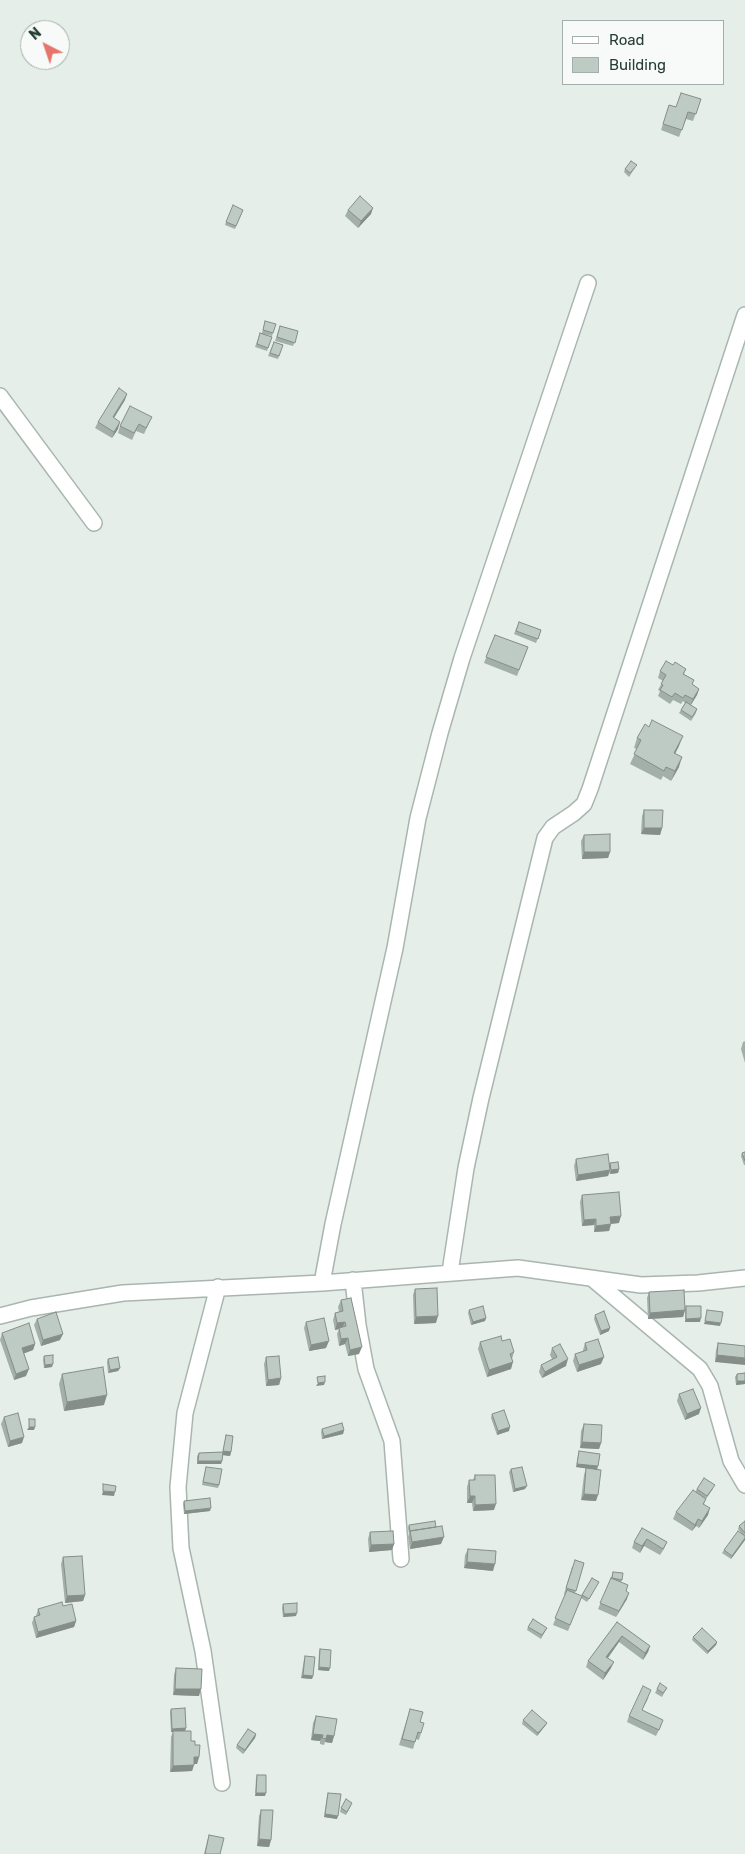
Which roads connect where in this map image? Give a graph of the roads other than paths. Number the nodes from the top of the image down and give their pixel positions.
1 (588, 283) dead end
2 (745, 315) edge
3 (0, 396) edge
4 (94, 523) dead end
5 (450, 1272) junction
6 (745, 1278) edge
7 (353, 1280) junction
8 (594, 1280) junction
9 (322, 1283) junction
10 (218, 1287) junction
11 (0, 1316) edge
12 (745, 1485) edge
13 (401, 1559) dead end
14 (222, 1783) dead end

1 - 9 street
2 - 5 street
3 - 4 street
5 - 7 street
5 - 8 street
6 - 8 street
7 - 9 street
7 - 13 street
8 - 12 street
9 - 10 street
10 - 11 street
10 - 14 street

